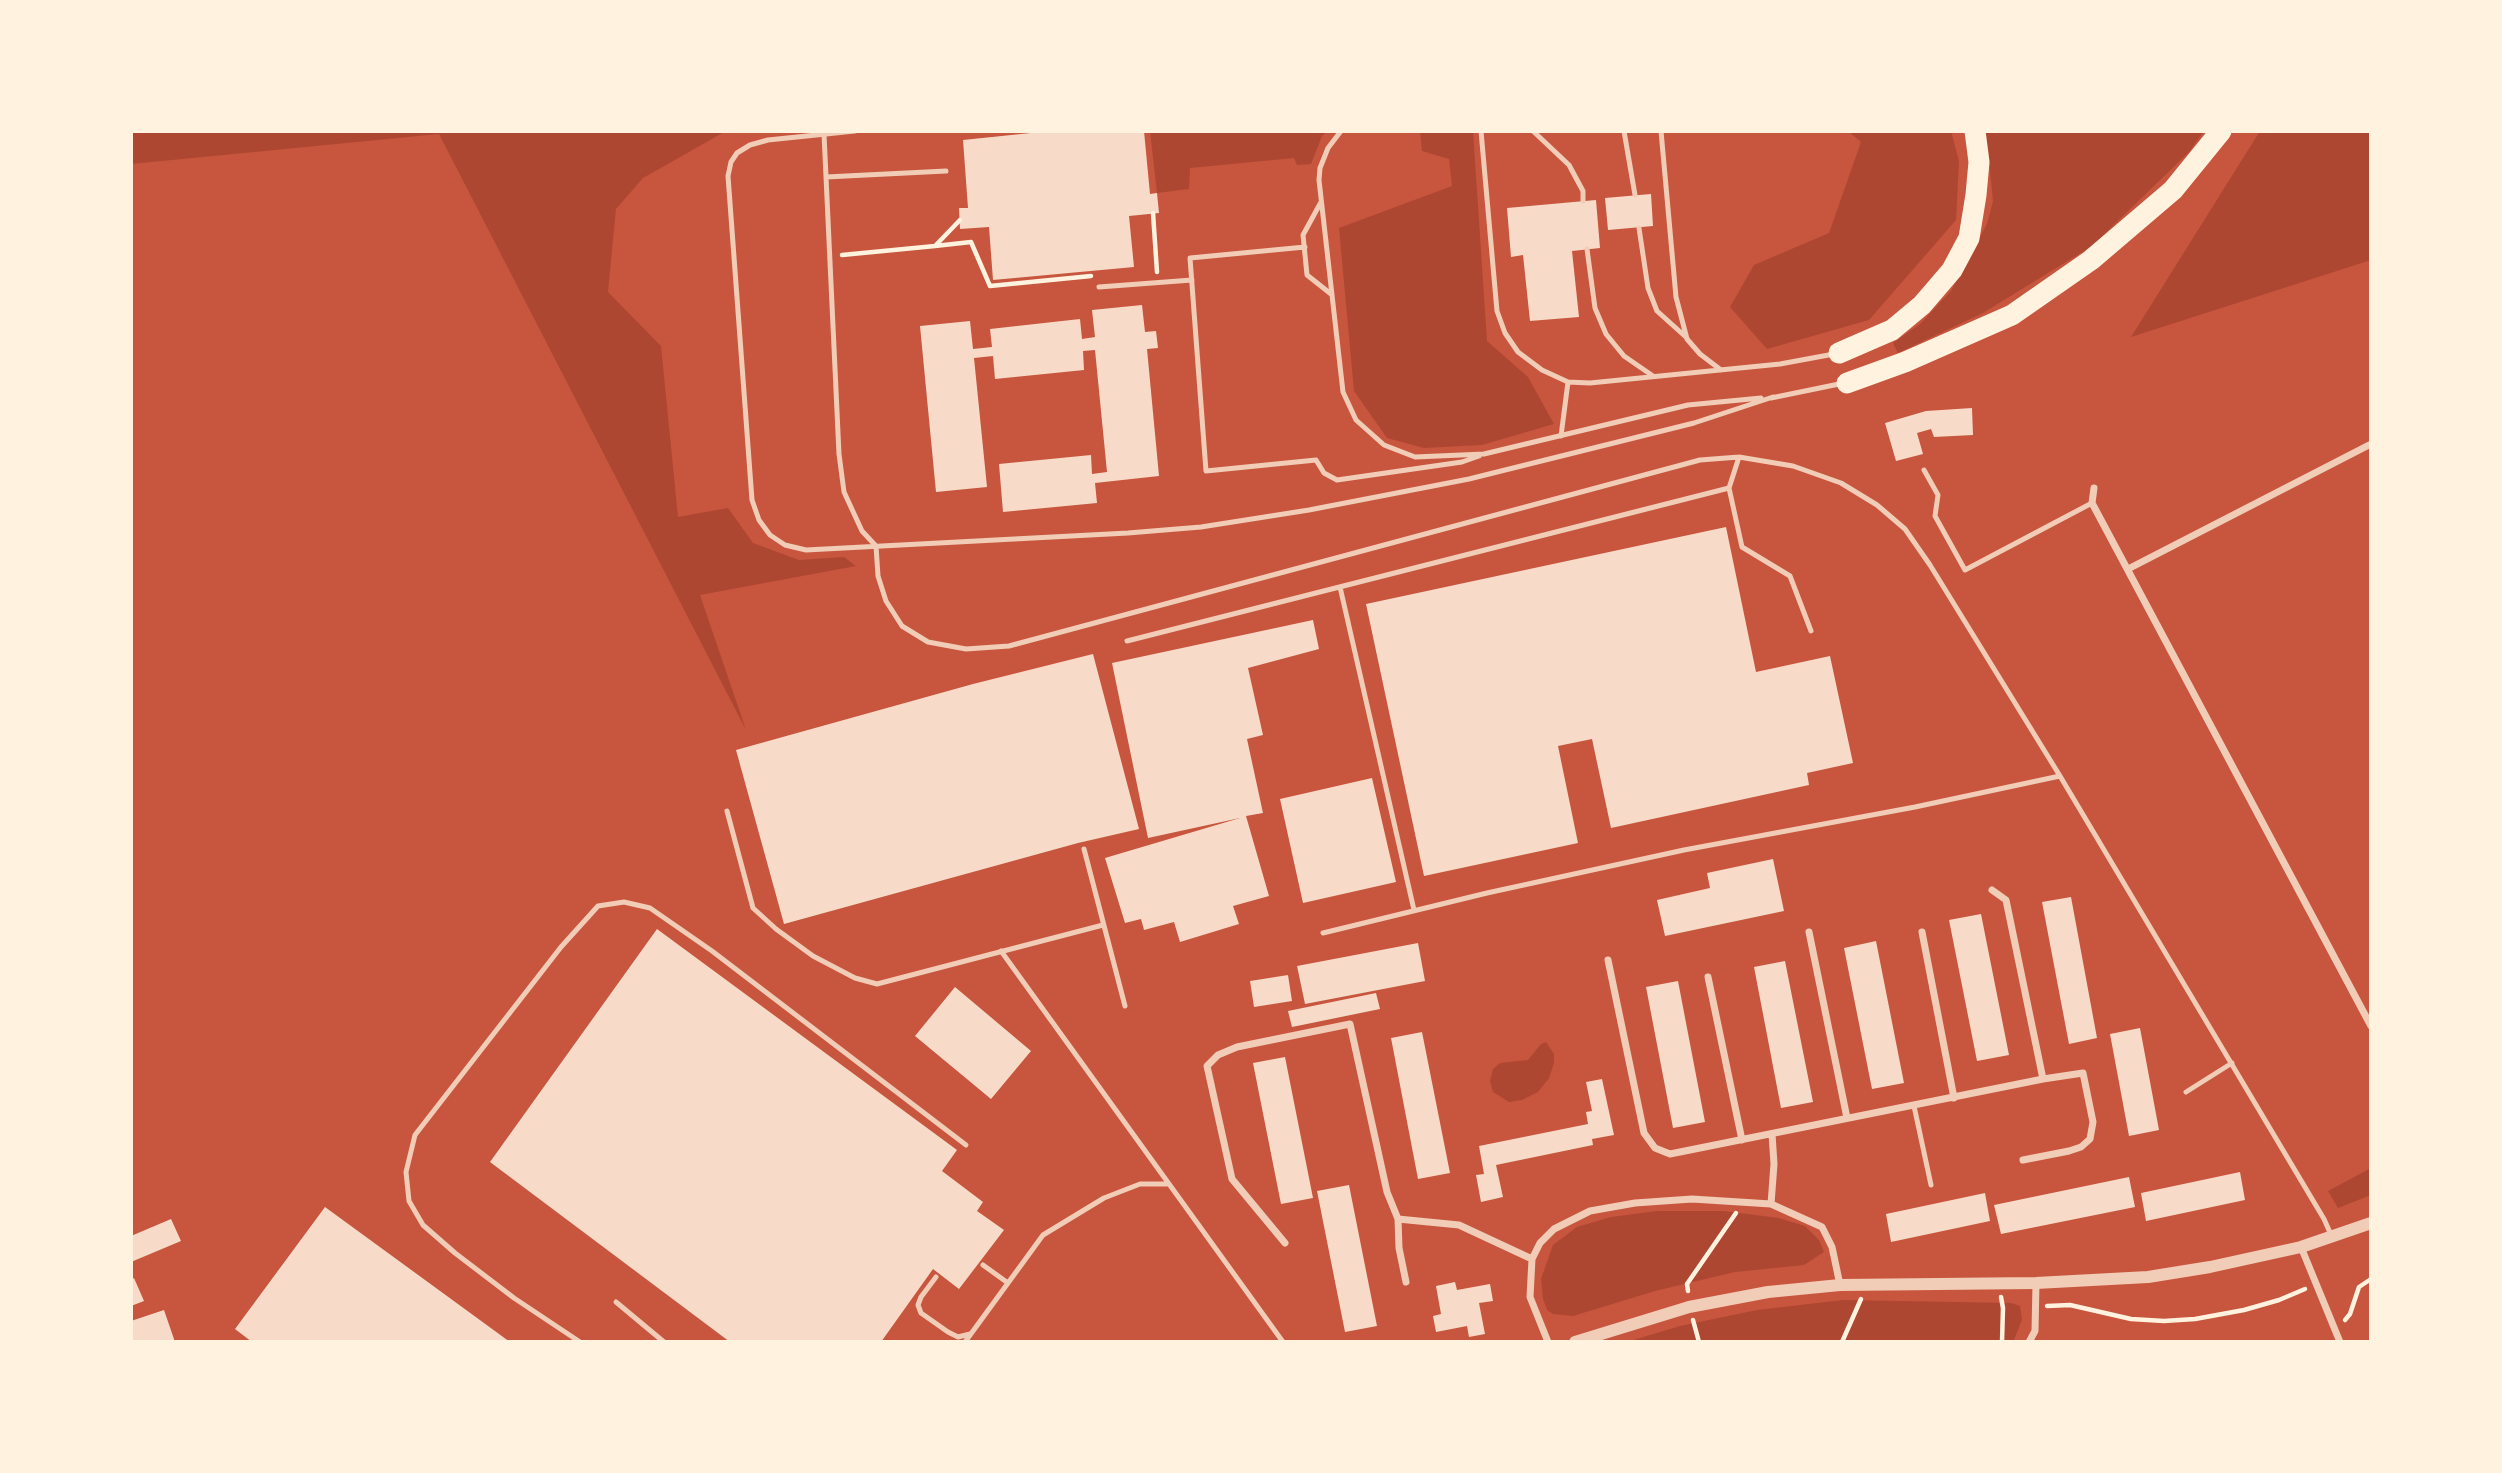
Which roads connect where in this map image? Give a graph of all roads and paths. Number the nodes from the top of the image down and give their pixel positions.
1 (855, 131) edge
2 (1341, 131) edge
3 (1481, 131) edge
4 (1533, 131) edge
5 (1624, 131) edge
6 (1661, 131) edge
7 (1975, 131) edge
8 (2221, 131) edge
9 (824, 134) junction
10 (946, 170) dead end
11 (826, 177) junction
12 (1635, 195) dead end
13 (1321, 201) junction
14 (1583, 201) dead end
15 (1153, 213) dead end
16 (960, 219) dead end
17 (1639, 228) dead end
18 (935, 246) junction
19 (1304, 247) junction
20 (1587, 249) dead end
21 (831, 257) junction
22 (1192, 280) junction
23 (1158, 282) junction
24 (1099, 287) joint
25 (1331, 294) junction
26 (1687, 339) junction
27 (1839, 353) joint
28 (1721, 370) junction
29 (1653, 376) junction
30 (1568, 382) junction
31 (1847, 383) joint
32 (1773, 397) junction
33 (1560, 436) junction
34 (2371, 444) edge
35 (1485, 454) junction
36 (1739, 457) junction
37 (1924, 470) dead end
38 (1729, 488) junction
39 (2094, 488) dead end
40 (2092, 503) junction
41 (876, 546) junction
42 (2128, 569) junction
43 (1340, 587) junction
44 (1811, 631) dead end
45 (1127, 641) dead end
46 (2060, 776) junction
47 (727, 811) dead end
48 (1084, 849) dead end
49 (1992, 890) dead end
50 (1414, 911) junction
51 (1102, 925) junction
52 (1809, 932) dead end
53 (1923, 932) dead end
54 (1323, 933) dead end
55 (1002, 951) junction
56 (1608, 960) dead end
57 (1708, 977) dead end
58 (1125, 1006) dead end
59 (2371, 1027) edge
60 (2232, 1063) junction
61 (2043, 1080) junction
62 (2186, 1092) dead end
63 (1954, 1098) junction
64 (1914, 1106) junction
65 (1847, 1118) junction
66 (1772, 1134) junction
67 (1742, 1140) junction
68 (966, 1145) dead end
69 (2024, 1160) dead end
70 (1170, 1184) junction
71 (1931, 1185) dead end
72 (1744, 1201) junction
73 (1771, 1204) junction
74 (1398, 1219) junction
75 (2371, 1223) edge
76 (2332, 1237) junction
77 (1285, 1243) dead end
78 (2301, 1247) junction
79 (1532, 1259) junction
80 (983, 1265) dead end
81 (936, 1277) dead end
82 (2371, 1279) edge
83 (1406, 1282) dead end
84 (1008, 1283) junction
85 (1998, 1283) junction
86 (2036, 1283) junction
87 (1865, 1284) junction
88 (2315, 1284) junction
89 (1840, 1285) junction
90 (616, 1302) dead end
91 (2036, 1306) junction
92 (1689, 1307) junction
93 (2336, 1332) junction
94 (970, 1334) junction
95 (580, 1342) edge
96 (664, 1342) edge
97 (965, 1342) edge
98 (1283, 1342) edge
99 (1548, 1342) edge
100 (1575, 1342) edge
101 (1699, 1342) edge
102 (1842, 1342) edge
103 (2002, 1342) edge
104 (2029, 1342) edge
105 (2340, 1342) edge

1 - 9 lane
2 - 13 lane
3 - 30 lane
4 - 14 lane
5 - 12 lane
6 - 26 lane
7 - 27 highway
8 - 31 highway
9 - 11 lane
9 - 41 lane
10 - 11 lane
11 - 21 lane
13 - 19 lane
13 - 25 lane
15 - 23 path
16 - 18 path
17 - 26 lane
18 - 21 path
18 - 24 path
19 - 22 lane
19 - 25 lane
20 - 29 lane
21 - 41 lane
22 - 23 lane
22 - 35 lane
23 - 24 lane
25 - 35 lane
26 - 28 lane
27 - 28 lane
28 - 29 lane
29 - 30 lane
30 - 33 lane
31 - 32 lane
32 - 33 lane
32 - 41 lane
33 - 35 lane
34 - 42 street
36 - 38 lane
36 - 41 lane
36 - 46 lane
37 - 40 lane
38 - 43 lane
38 - 44 lane
39 - 40 street
40 - 42 street
42 - 59 street
43 - 45 lane
43 - 50 lane
46 - 50 lane
46 - 60 lane
47 - 55 lane
48 - 51 lane
49 - 61 street
50 - 54 lane
51 - 55 lane
51 - 58 lane
52 - 65 street
53 - 63 street
55 - 70 lane
56 - 67 street
57 - 67 street
60 - 62 lane
60 - 76 lane
61 - 63 street
61 - 69 street
63 - 64 street
64 - 65 street
64 - 71 lane
65 - 66 street
66 - 67 street
66 - 73 street
68 - 95 lane
70 - 84 lane
70 - 98 lane
72 - 73 street
72 - 79 street
72 - 92 path
73 - 89 street
74 - 77 street
74 - 79 street
74 - 83 street
75 - 76 street
76 - 78 street
78 - 86 street
78 - 88 street
79 - 99 street
80 - 84 lane
81 - 94 lane
82 - 93 path
84 - 94 lane
85 - 86 street
85 - 87 street
85 - 103 path
86 - 91 street
87 - 89 street
87 - 102 path
88 - 91 path
88 - 93 street
89 - 92 street
90 - 96 lane
91 - 104 street
92 - 100 street
92 - 101 path
93 - 105 street
94 - 97 lane

